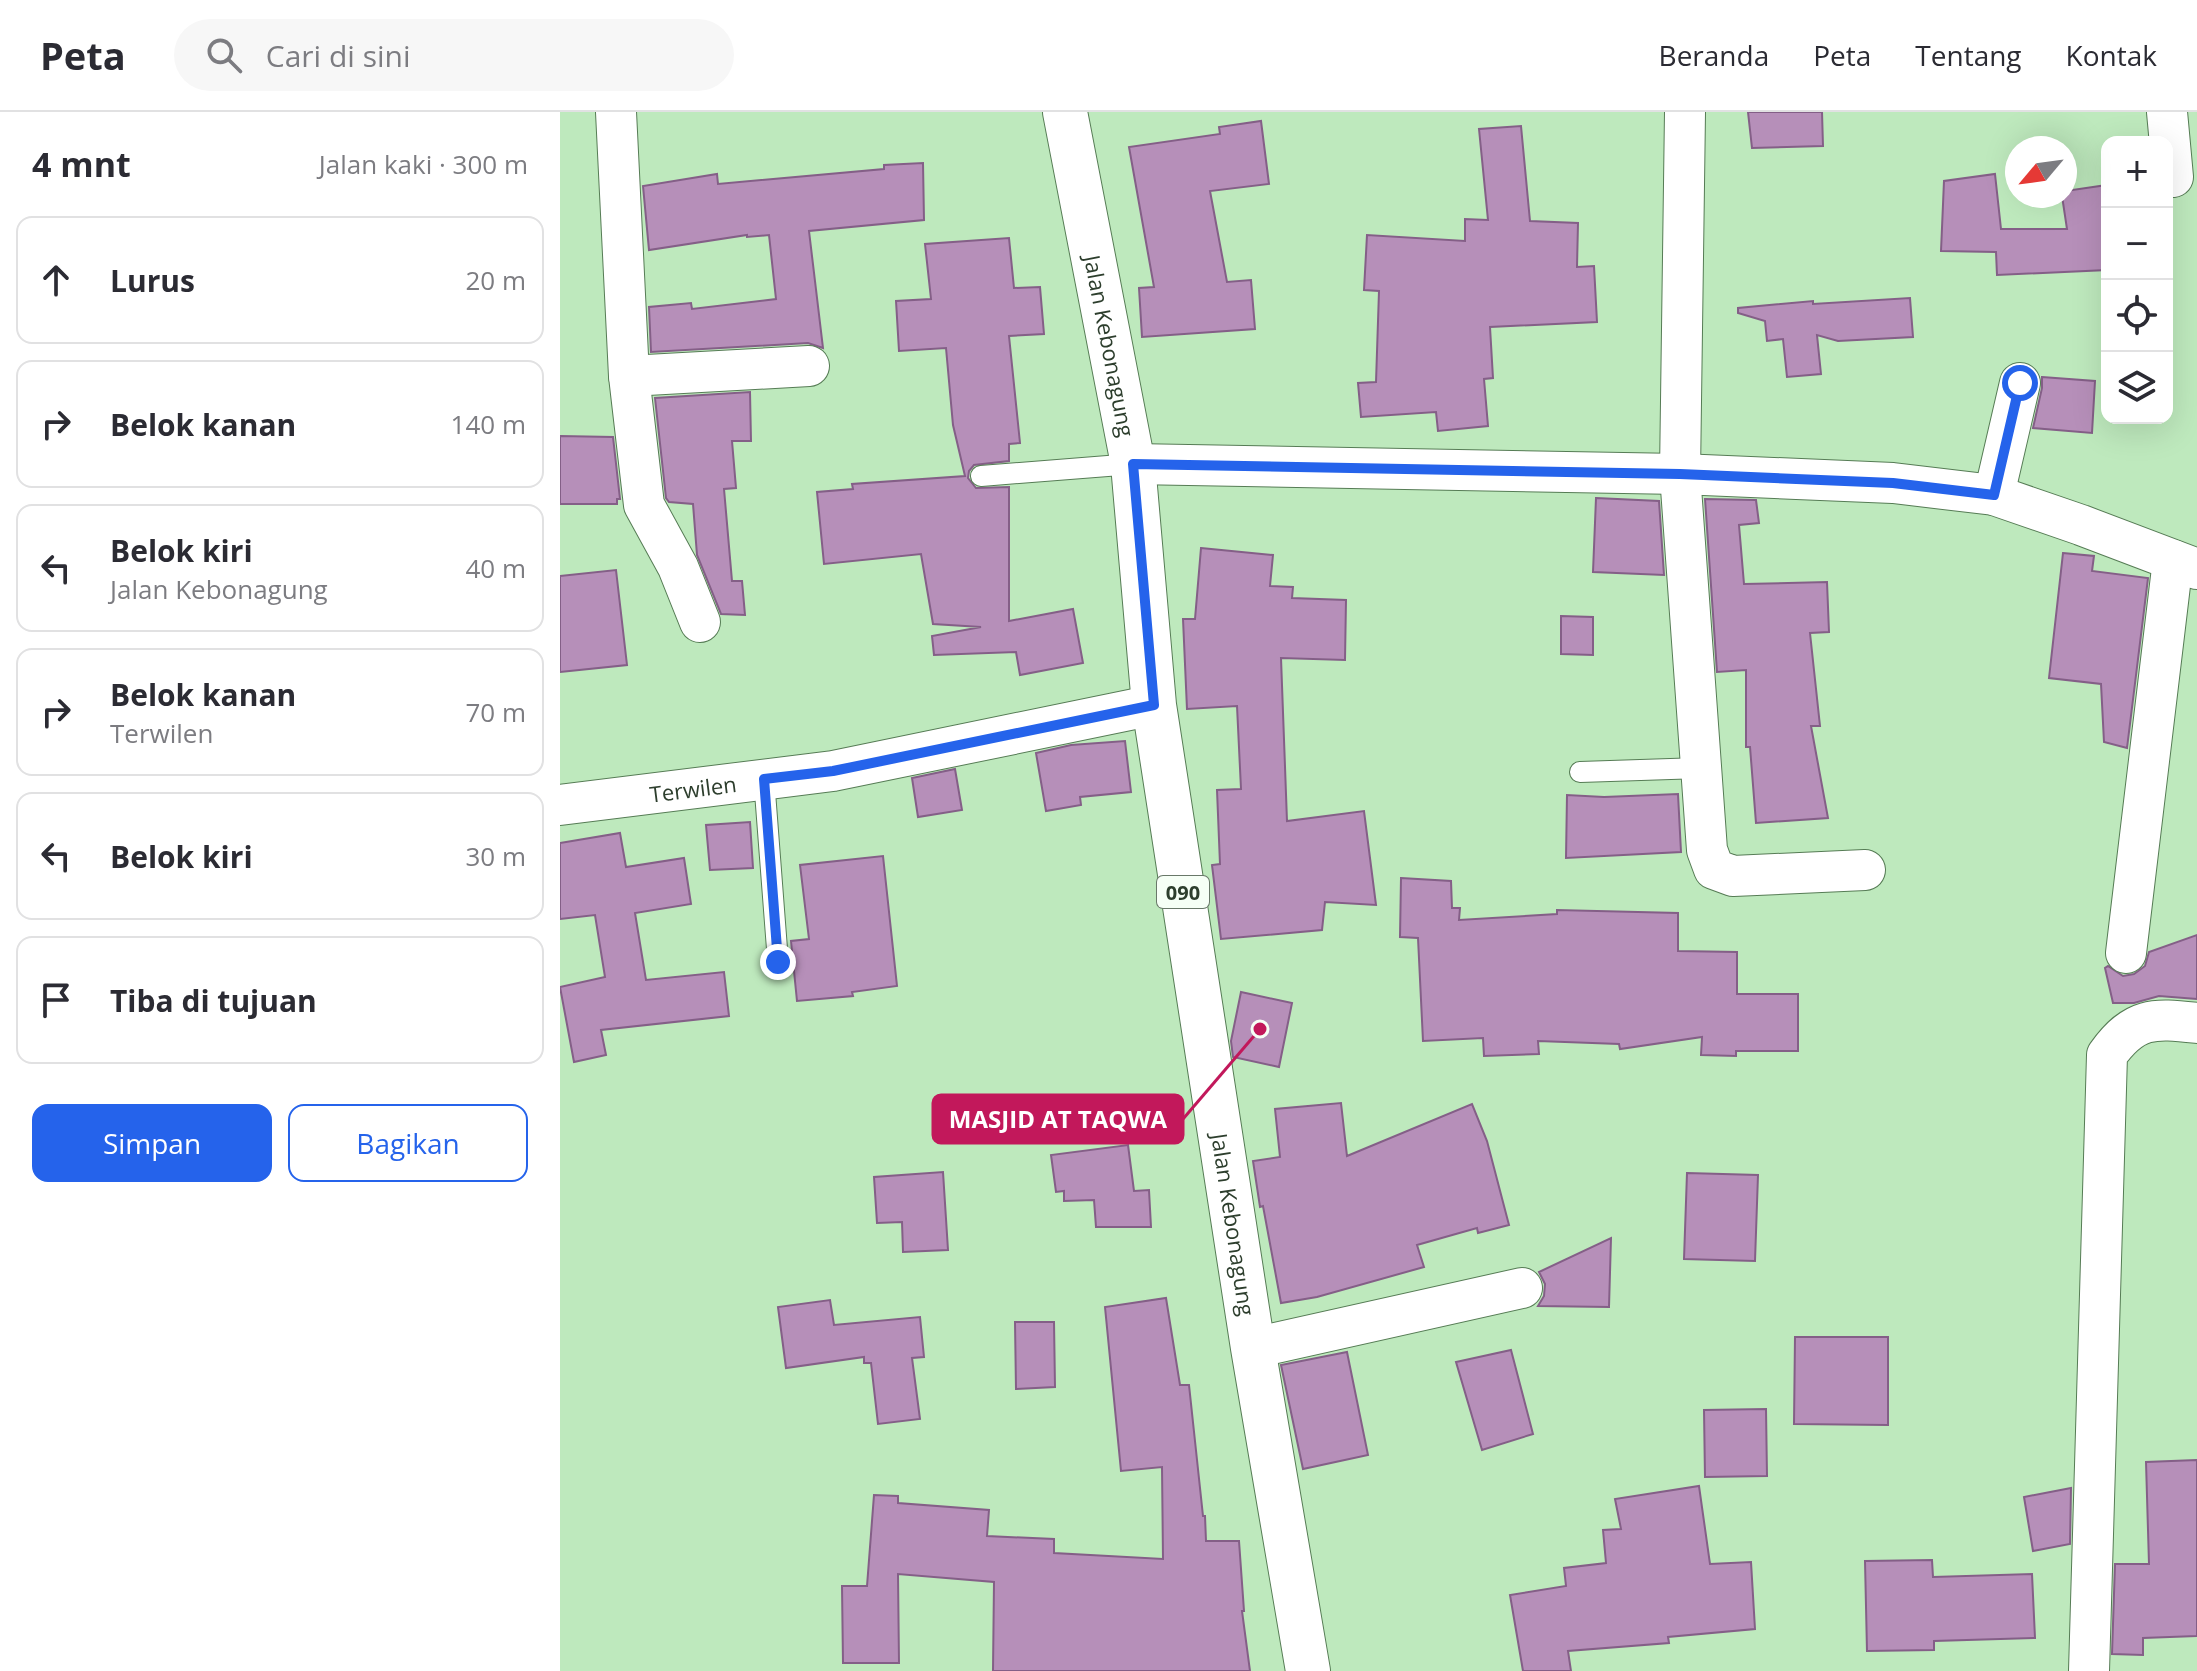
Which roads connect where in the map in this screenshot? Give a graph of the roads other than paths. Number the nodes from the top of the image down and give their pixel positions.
1 (616, 112) edge
2 (1065, 112) edge
3 (1685, 112) edge
4 (2167, 112) edge
5 (2169, 136) edge
6 (809, 366) dead end
7 (629, 376) junction
8 (2020, 383) dead end
9 (1133, 464) junction
10 (1680, 474) junction
11 (981, 476) dead end
12 (1994, 495) junction
13 (2185, 565) edge
14 (700, 622) dead end
15 (1154, 705) junction
16 (1701, 768) junction
17 (1580, 772) dead end
18 (764, 779) junction
19 (560, 805) edge
20 (1865, 870) dead end
21 (2126, 953) dead end
22 (778, 962) dead end
23 (2197, 1023) edge
24 (1522, 1288) dead end
25 (1253, 1348) junction
26 (1308, 1671) edge
27 (2089, 1671) edge

1 - 7 street
2 - 9 main road, Jalan Kebonagung / 090
3 - 10 street
4 - 5 street
6 - 7 street
7 - 14 street
8 - 12 street
9 - 10 street
9 - 11 lane
9 - 15 main road, Jalan Kebonagung / 090
10 - 12 street
10 - 16 street
12 - 13 street
13 - 21 street
15 - 18 street, Terwilen
15 - 25 main road, Jalan Kebonagung / 090
16 - 17 lane
16 - 20 street
18 - 19 street, Terwilen
18 - 22 lane
23 - 27 street
24 - 25 street
25 - 26 main road, Jalan Kebonagung / 090

